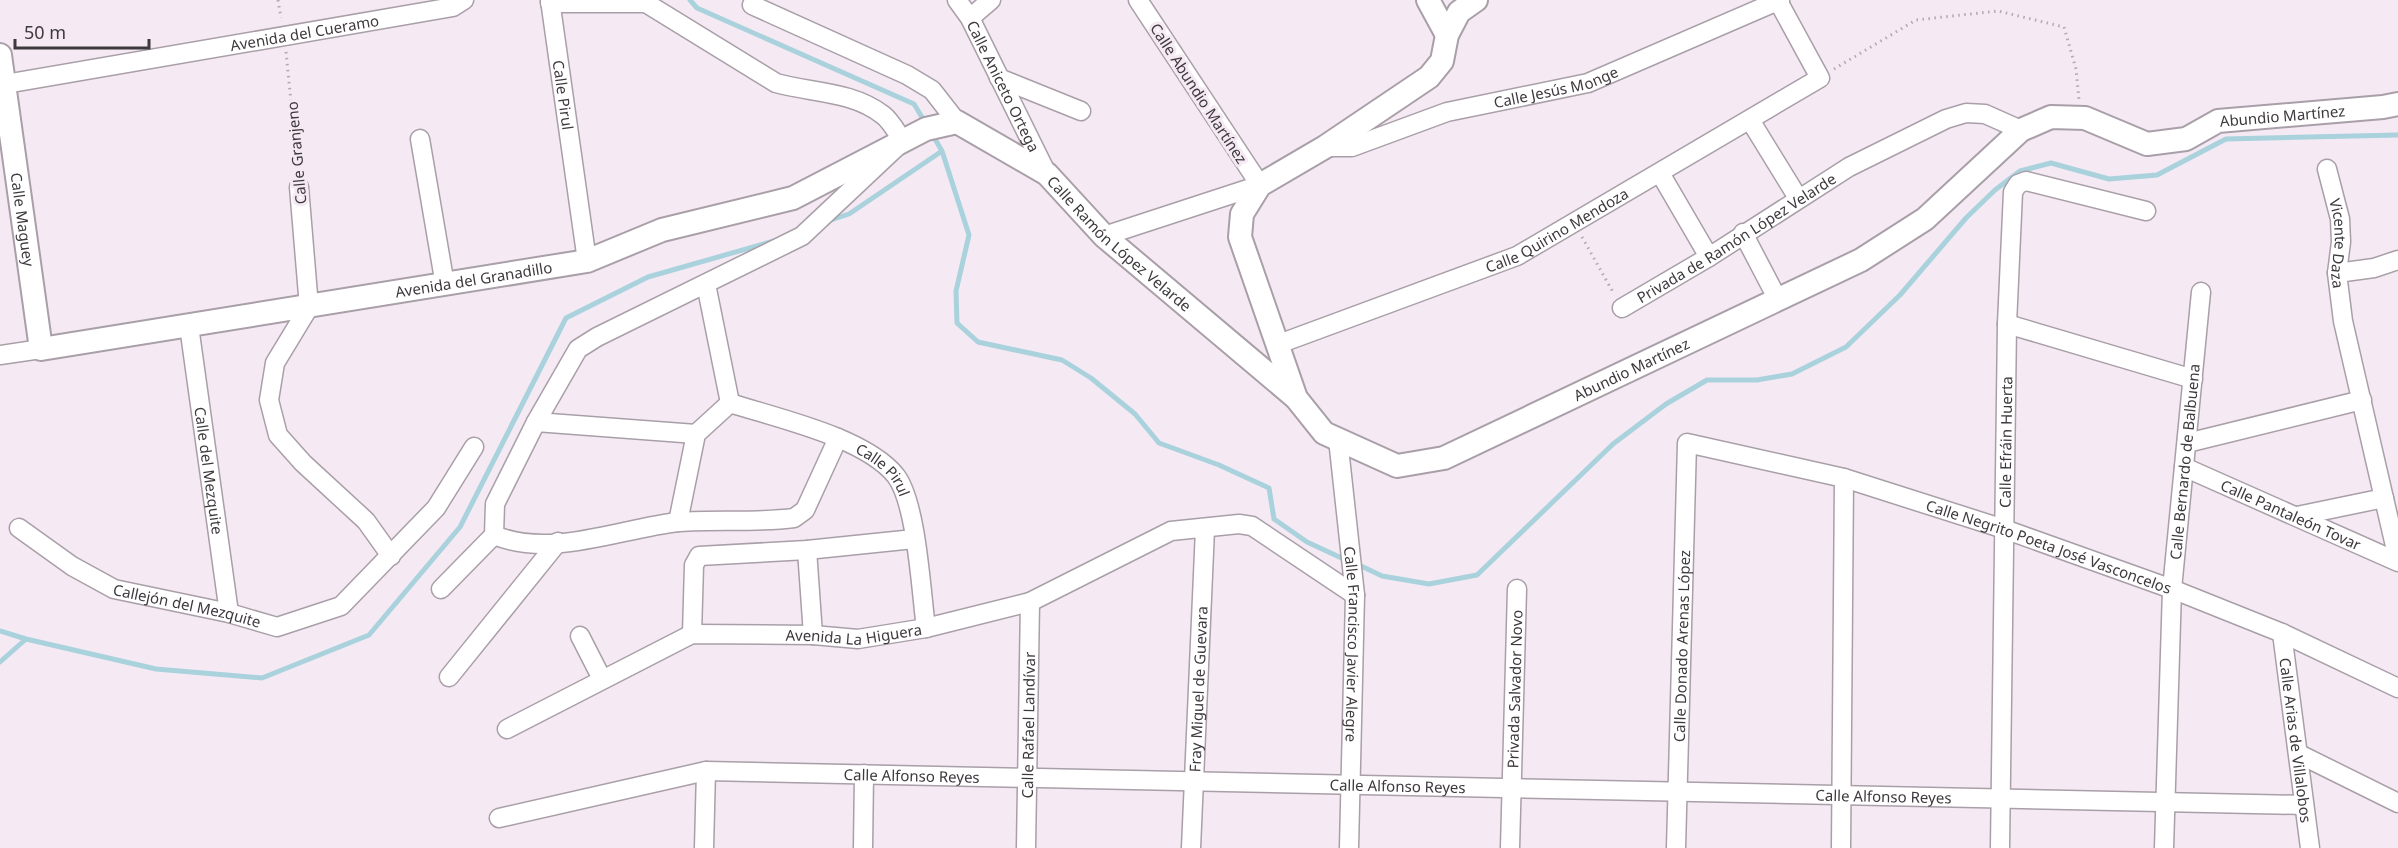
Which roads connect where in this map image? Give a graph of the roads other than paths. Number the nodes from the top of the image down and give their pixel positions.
1 (464, 0) edge
2 (957, 0) edge
3 (991, 0) edge
4 (1138, 0) edge
5 (1428, 0) edge
6 (1779, 0) edge
7 (550, 2) edge
8 (1463, 4) edge
9 (752, 5) dead end
10 (970, 18) junction
11 (1447, 35) junction
12 (0, 55) edge
13 (999, 78) junction
14 (2, 85) edge
15 (2398, 104) edge
16 (1081, 111) dead end
17 (1750, 120) junction
18 (952, 122) junction
19 (2020, 130) junction
20 (420, 139) dead end
21 (903, 141) junction
22 (1325, 147) junction
23 (2327, 169) dead end
24 (1660, 173) junction
25 (1047, 174) junction
26 (1260, 185) junction
27 (299, 187) road end
28 (1798, 198) junction
29 (2146, 211) dead end
30 (1743, 233) junction
31 (1104, 236) junction
32 (1709, 257) junction
33 (2398, 260) edge
34 (587, 261) junction
35 (2337, 273) junction
36 (706, 284) junction
37 (445, 285) junction
38 (2201, 292) dead end
39 (1777, 298) junction
40 (309, 307) junction
41 (1622, 308) road end
42 (2007, 324) junction
43 (189, 326) junction
44 (1276, 345) junction
45 (41, 349) junction
46 (0, 355) edge
47 (2193, 379) junction
48 (1296, 398) junction
49 (2362, 400) junction
50 (730, 403) junction
51 (536, 422) junction
52 (696, 434) junction
53 (838, 438) junction
54 (1338, 439) junction
55 (1687, 443) joint
56 (2187, 443) junction
57 (474, 447) dead end
58 (2184, 467) junction
59 (1844, 478) junction
60 (2384, 498) junction
61 (2297, 516) junction
62 (678, 522) junction
63 (19, 528) dead end
64 (1205, 529) junction
65 (2004, 530) junction
66 (494, 535) junction
67 (914, 535) junction
68 (558, 542) junction
69 (807, 550) junction
70 (392, 556) junction
71 (2398, 561) edge
72 (441, 589) dead end
73 (1517, 589) dead end
74 (2172, 589) junction
75 (1354, 591) junction
76 (1030, 602) junction
77 (229, 613) junction
78 (926, 628) junction
79 (2282, 633) junction
80 (692, 634) junction
81 (813, 635) junction
82 (580, 636) dead end
83 (449, 677) dead end
84 (602, 679) junction
85 (2398, 688) edge
86 (507, 729) dead end
87 (2299, 754) junction
88 (706, 771) junction
89 (864, 774) junction
90 (1027, 778) junction
91 (1192, 781) junction
92 (1350, 784) junction
93 (1511, 788) junction
94 (1676, 792) junction
95 (1842, 795) junction
96 (2001, 798) junction
97 (2166, 802) junction
98 (2398, 803) edge
99 (2304, 805) junction
100 (499, 818) dead end
101 (704, 848) edge
102 (863, 848) edge
103 (1026, 848) edge
104 (1191, 848) edge
105 (1349, 848) edge
106 (1510, 848) edge
107 (1676, 848) edge
108 (1841, 848) edge
109 (2000, 848) edge
110 (2164, 848) edge
111 (2310, 848) edge

1 - 14 street, Avenida del Cueramo
2 - 10 street, Calle Aniceto Ortega
3 - 10 street
4 - 26 street, Calle Abundio Martínez
5 - 11 street
6 - 17 street, Calle Quirino Mendoza
6 - 22 street, Calle Jesús Monge
7 - 21 street
7 - 34 street, Calle Pirul
8 - 11 street, Abundio Martínez
9 - 18 street
10 - 13 street, Calle Aniceto Ortega
11 - 22 street, Abundio Martínez
12 - 14 street, Calle Maguey
13 - 16 street
13 - 25 street, Calle Aniceto Ortega
14 - 45 street, Calle Maguey
15 - 19 street, Abundio Martínez
17 - 24 street, Calle Quirino Mendoza
17 - 28 street
18 - 21 street, Avenida del Granadillo
18 - 25 street, Calle Ramón López Velarde
19 - 28 street, Privada de Ramón López Velarde
19 - 39 street, Abundio Martínez
20 - 37 street
21 - 34 street, Avenida del Granadillo
21 - 36 street
22 - 26 street, Abundio Martínez
23 - 35 street, Vicente Daza
24 - 32 street
24 - 44 street, Calle Quirino Mendoza
25 - 31 street, Calle Ramón López Velarde
26 - 31 street
26 - 44 street, Abundio Martínez
27 - 40 street, Calle Granjeno
28 - 30 street, Privada de Ramón López Velarde
29 - 42 street, Calle Efráin Huerta
30 - 32 street, Privada de Ramón López Velarde
30 - 39 street
31 - 48 street, Calle Ramón López Velarde
32 - 41 street, Privada de Ramón López Velarde
33 - 35 street
34 - 37 street, Avenida del Granadillo
35 - 49 street, Vicente Daza
36 - 50 street
36 - 51 street
37 - 40 street, Avenida del Granadillo
38 - 47 street, Calle Bernardo de Balbuena
39 - 54 street, Abundio Martínez
40 - 43 street, Avenida del Granadillo
40 - 70 street
42 - 47 street
42 - 65 street, Calle Efráin Huerta
43 - 45 street, Avenida del Granadillo
43 - 77 street, Calle del Mezquite
44 - 48 street, Abundio Martínez
45 - 46 street, Avenida del Granadillo
47 - 56 street, Calle Bernardo de Balbuena
48 - 54 street, Abundio Martínez
49 - 56 street
49 - 60 street, Vicente Daza
50 - 52 street
50 - 53 street, Calle Pirul
51 - 52 street
51 - 66 street
52 - 62 street
53 - 62 street
53 - 67 street, Calle Pirul
54 - 75 street, Calle Francisco Javier Alegre
55 - 59 street, Calle Negrito Poeta José Vasconcelos
55 - 94 street, Calle Donado Arenas López
56 - 58 street, Calle Bernardo de Balbuena
57 - 70 street, Callejón del Mezquite
58 - 61 street, Calle Pantaleón Tovar
58 - 74 street, Calle Bernardo de Balbuena
59 - 65 street, Calle Negrito Poeta José Vasconcelos
59 - 95 street
60 - 61 street
60 - 71 street, Vicente Daza
61 - 71 street, Calle Pantaleón Tovar
62 - 68 street
63 - 77 street, Callejón del Mezquite
64 - 75 street, Avenida La Higuera
64 - 76 street, Avenida La Higuera
64 - 91 street, Fray Miguel de Guevara
65 - 74 street, Calle Negrito Poeta José Vasconcelos
65 - 96 street, Calle Efráin Huerta
66 - 68 street
66 - 72 street
67 - 69 street
67 - 78 street, Calle Pirul
68 - 83 street
69 - 80 street
69 - 81 street
70 - 77 street, Callejón del Mezquite
73 - 93 street, Privada Salvador Novo
74 - 79 street, Calle Negrito Poeta José Vasconcelos
74 - 97 street, Calle Bernardo de Balbuena
75 - 92 street, Calle Francisco Javier Alegre
76 - 78 street, Avenida La Higuera
76 - 90 street, Calle Rafael Landívar
78 - 81 street, Avenida La Higuera
79 - 85 street, Calle Negrito Poeta José Vasconcelos
79 - 87 street, Calle Arias de Villalobos
80 - 81 street, Avenida La Higuera
80 - 84 street, Avenida La Higuera
82 - 84 street
84 - 86 street, Avenida La Higuera
87 - 98 street
87 - 99 street, Calle Arias de Villalobos
88 - 89 street, Calle Alfonso Reyes
88 - 100 street, Calle Alfonso Reyes
88 - 101 street
89 - 90 street, Calle Alfonso Reyes
89 - 102 street
90 - 91 street, Calle Alfonso Reyes
90 - 103 street, Calle Rafael Landívar
91 - 92 street, Calle Alfonso Reyes
91 - 104 street, Fray Miguel de Guevara
92 - 93 street, Calle Alfonso Reyes
92 - 105 street, Calle Francisco Javier Alegre
93 - 94 street, Calle Alfonso Reyes
93 - 106 street, Privada Salvador Novo
94 - 95 street, Calle Alfonso Reyes
94 - 107 street, Calle Donado Arenas López
95 - 96 street, Calle Alfonso Reyes
95 - 108 street
96 - 97 street, Calle Alfonso Reyes
96 - 109 street, Calle Efráin Huerta
97 - 99 street, Calle Alfonso Reyes
97 - 110 street, Calle Bernardo de Balbuena
99 - 111 street, Calle Arias de Villalobos

